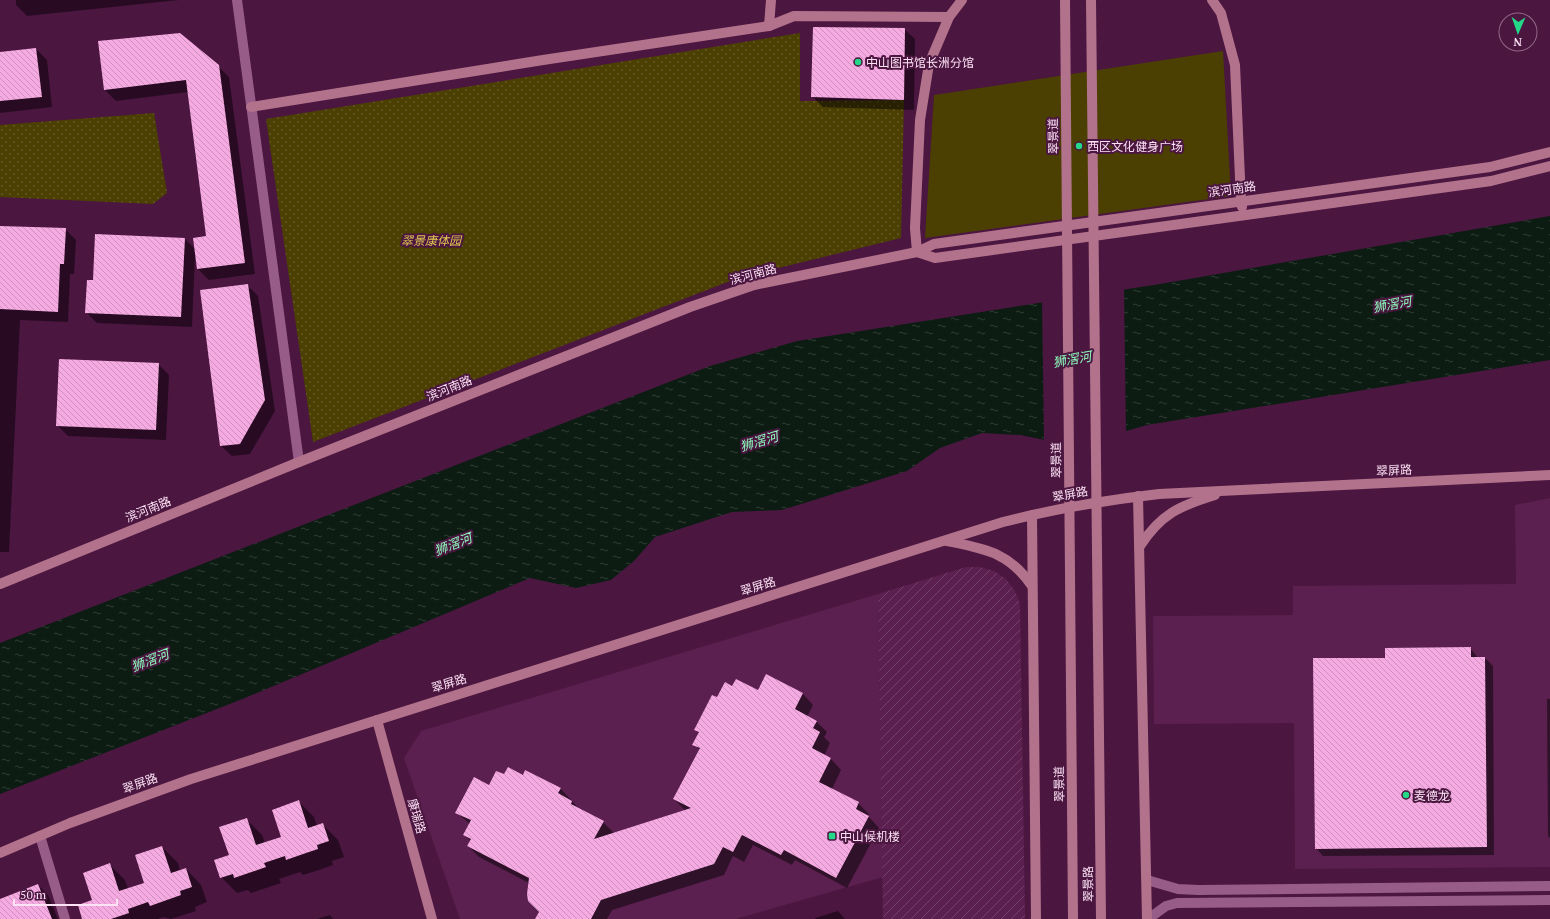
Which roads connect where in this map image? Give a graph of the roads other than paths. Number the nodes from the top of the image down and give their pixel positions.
1 (237, 0) edge
2 (771, 0) edge
3 (962, 0) edge
4 (1065, 0) edge
5 (1091, 0) edge
6 (1212, 0) edge
7 (949, 17) junction
8 (770, 26) junction
9 (251, 107) junction
10 (1550, 152) edge
11 (1550, 166) edge
12 (1240, 201) junction
13 (1245, 216) junction
14 (918, 252) junction
15 (299, 462) junction
16 (1550, 475) edge
17 (1231, 491) junction
18 (1138, 496) junction
19 (1032, 515) junction
20 (945, 540) junction
21 (1140, 546) junction
22 (0, 584) edge
23 (1032, 586) junction
24 (377, 720) junction
25 (40, 836) junction
26 (0, 853) edge
27 (1147, 880) junction
28 (1550, 886) edge
29 (1550, 900) edge
30 (65, 919) edge
31 (432, 919) edge
32 (1036, 919) edge
33 (1073, 919) edge
34 (1101, 919) edge
35 (1147, 919) edge

1 - 9 street
2 - 8 street
3 - 7 street
4 - 33 street, 翠景道
5 - 34 street, 翠景路
6 - 12 street
7 - 8 street
7 - 14 street
8 - 9 street
9 - 15 street
10 - 12 street, 滨河南路
11 - 13 street, 滨河南路
12 - 13 street
12 - 14 street, 滨河南路
13 - 14 street, 滨河南路
14 - 15 street, 滨河南路
15 - 22 street, 滨河南路
16 - 17 street, 翠屏路
17 - 18 street, 翠屏路
17 - 21 street
18 - 19 street, 翠屏路
18 - 21 street
19 - 20 street, 翠屏路
19 - 23 street
20 - 23 street
20 - 24 street, 翠屏路
21 - 27 street
23 - 32 street
24 - 25 street, 翠屏路
24 - 31 street, 康瑞路
25 - 26 street, 翠屏路
25 - 30 street
27 - 28 street
27 - 35 street
29 - 35 street

